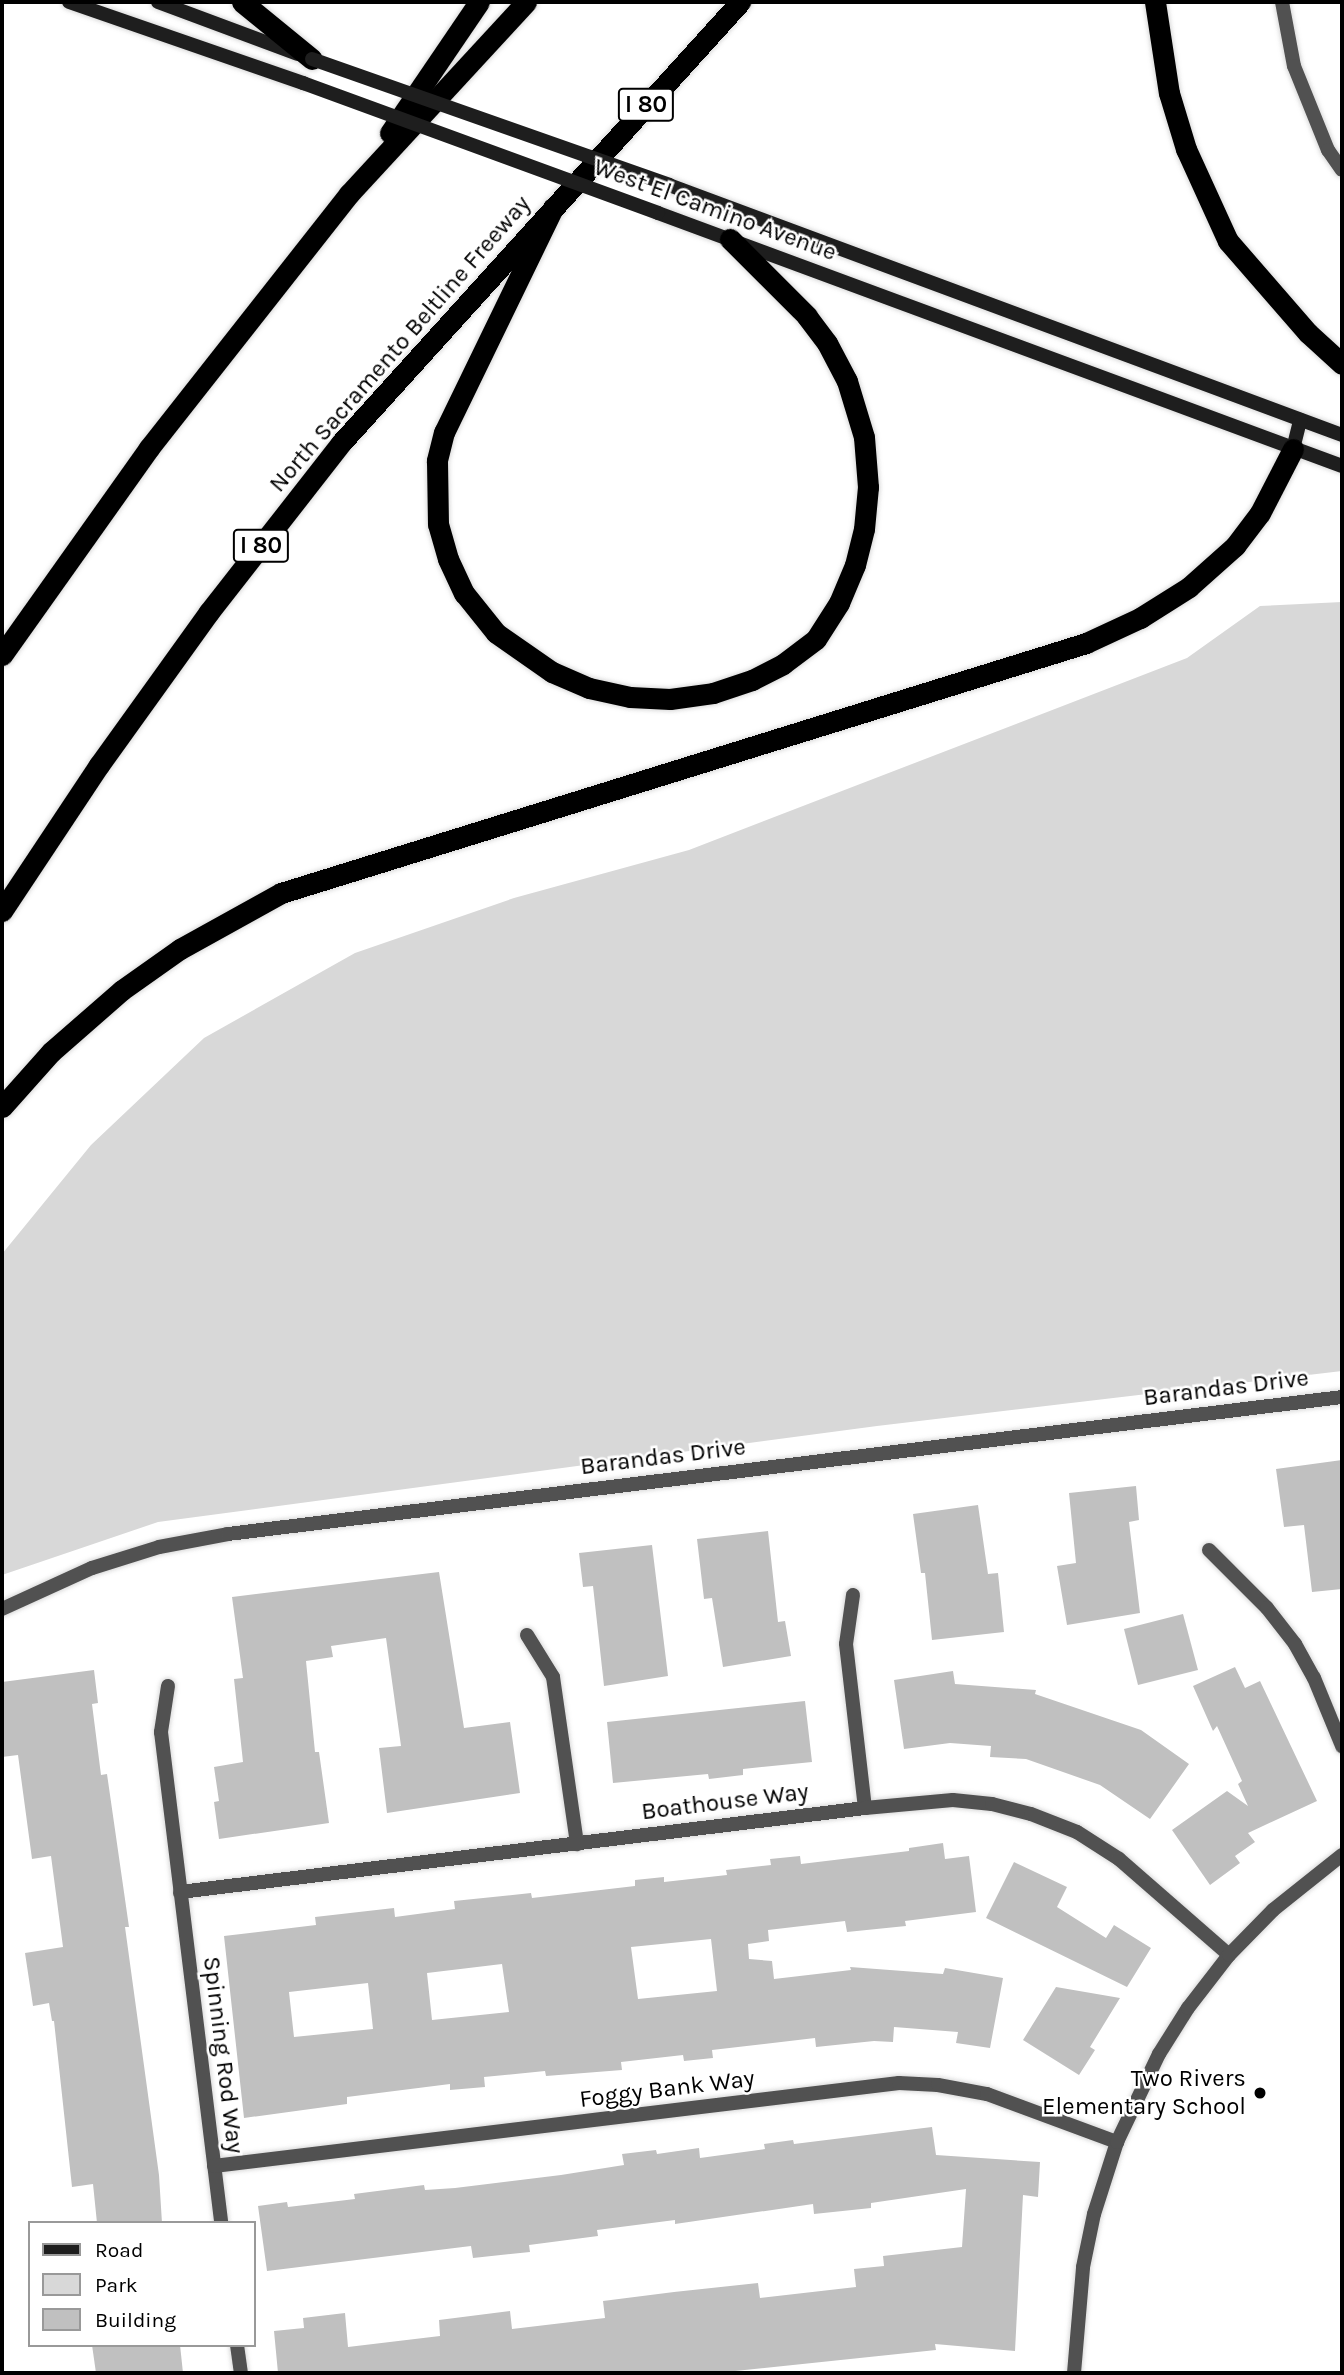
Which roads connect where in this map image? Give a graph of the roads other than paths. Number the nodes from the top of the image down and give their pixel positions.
1 (69, 2) edge
2 (158, 2) edge
3 (242, 2) edge
4 (479, 2) edge
5 (526, 2) edge
6 (740, 2) edge
7 (1155, 2) edge
8 (1282, 2) edge
9 (312, 59) junction
10 (1342, 170) edge
11 (349, 194) junction
12 (553, 208) junction
13 (730, 239) junction
14 (1342, 364) edge
15 (1300, 420) junction
16 (1342, 435) edge
17 (1293, 449) junction
18 (1342, 466) edge
19 (2, 655) edge
20 (2, 911) edge
21 (2, 1107) edge
22 (1342, 1397) edge
23 (1209, 1550) dead end
24 (853, 1595) dead end
25 (2, 1609) edge
26 (527, 1634) dead end
27 (168, 1686) dead end
28 (1342, 1746) edge
29 (865, 1808) junction
30 (578, 1843) junction
31 (1342, 1855) edge
32 (180, 1892) junction
33 (1229, 1955) junction
34 (1116, 2142) junction
35 (214, 2166) junction
36 (222, 2221) edge
37 (237, 2347) edge
38 (241, 2373) edge
39 (1074, 2373) edge

1 - 13 main road, West El Camino Avenue, bridge
2 - 9 main road, West El Camino Avenue
3 - 9 highway
4 - 11 highway
5 - 11 highway
6 - 12 highway, North Sacramento Beltline Freeway / I 80
7 - 14 highway
8 - 10 street
9 - 15 main road, West El Camino Avenue, bridge
11 - 19 highway
12 - 13 highway
12 - 20 highway, North Sacramento Beltline Freeway / I 80
13 - 17 main road, West El Camino Avenue
15 - 16 main road, West El Camino Avenue
15 - 17 main road
17 - 18 main road, West El Camino Avenue
17 - 21 highway
22 - 25 street, Barandas Drive
23 - 28 street
24 - 29 street
26 - 30 street
27 - 32 street, Spinning Rod Way
29 - 30 street, Boathouse Way
29 - 33 street, Boathouse Way
30 - 32 street, Boathouse Way
31 - 33 street
32 - 35 street, Spinning Rod Way
33 - 34 street
34 - 35 street, Foggy Bank Way
34 - 39 street
35 - 36 street, Spinning Rod Way
37 - 38 street

